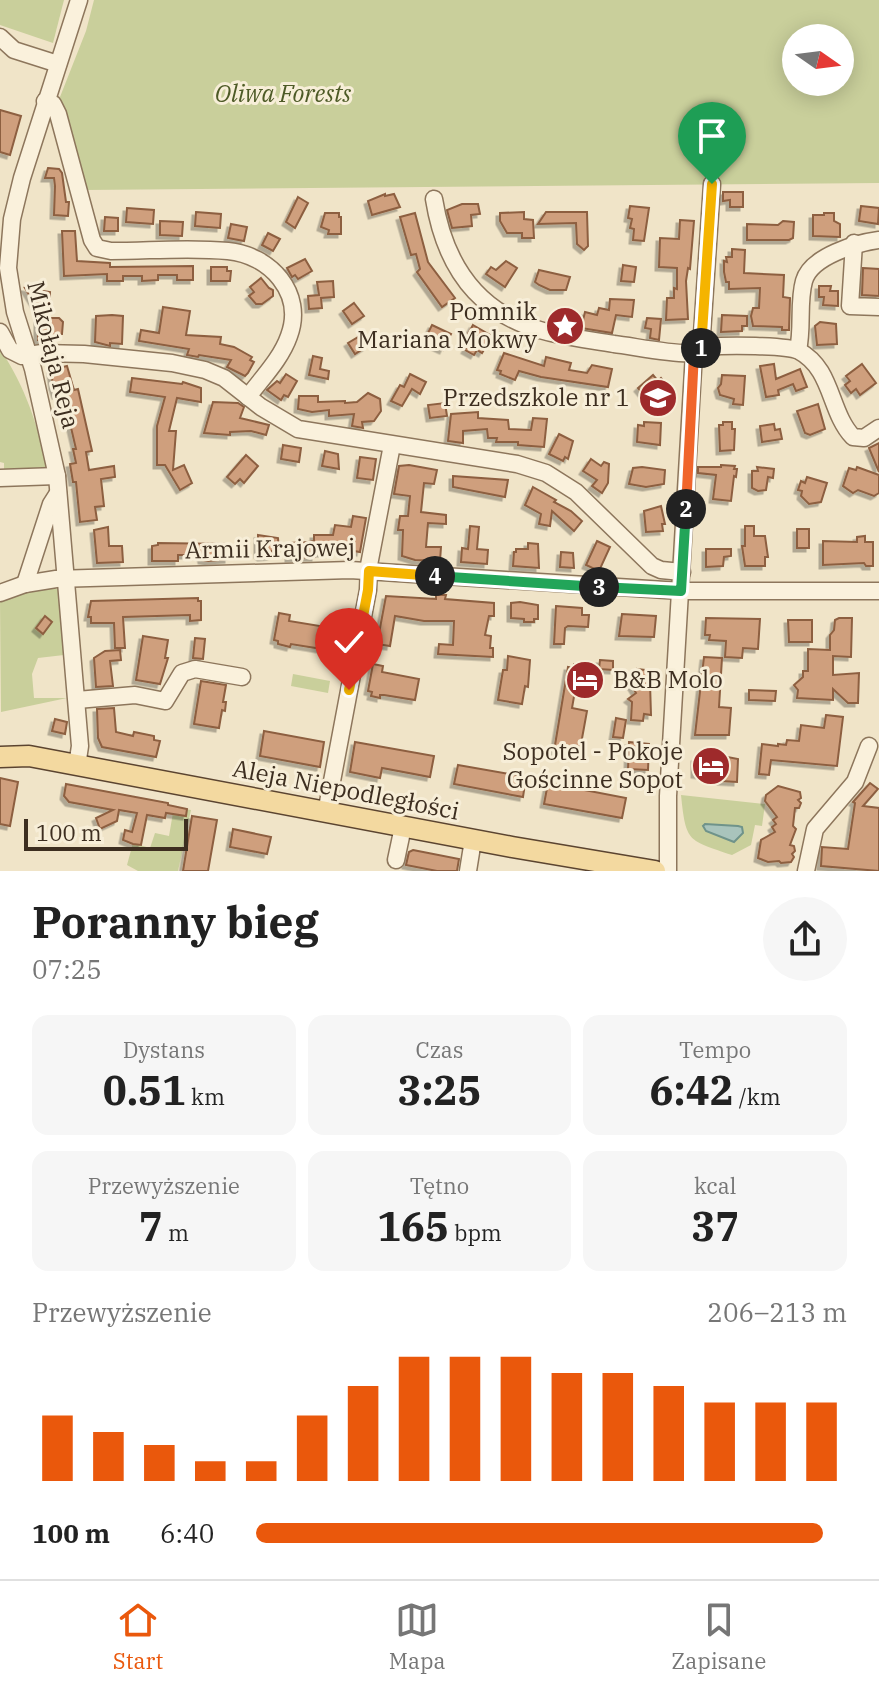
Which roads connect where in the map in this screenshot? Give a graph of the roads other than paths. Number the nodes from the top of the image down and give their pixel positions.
1 (77, 1) edge
2 (0, 37) edge
3 (58, 64) junction
4 (45, 101) junction
5 (32, 142) junction
6 (65, 143) junction
7 (712, 184) dead end
8 (434, 199) dead end
9 (879, 240) edge
10 (854, 243) junction
11 (879, 307) edge
12 (0, 332) edge
13 (654, 349) junction
14 (798, 350) junction
15 (697, 351) junction
16 (29, 356) junction
17 (692, 388) junction
18 (248, 397) junction
19 (879, 428) edge
20 (392, 445) junction
21 (0, 478) edge
22 (58, 484) junction
23 (652, 566) junction
24 (369, 571) junction
25 (682, 572) junction
26 (67, 578) junction
27 (25, 584) junction
28 (646, 589) junction
29 (681, 591) junction
30 (879, 591) edge
31 (0, 593) edge
32 (242, 677) dead end
33 (77, 700) junction
34 (0, 743) edge
35 (869, 746) dead end
36 (29, 756) junction
37 (0, 757) edge
38 (77, 766) junction
39 (326, 813) junction
40 (403, 827) junction
41 (473, 840) junction
42 (396, 860) dead end
43 (468, 871) edge
44 (655, 871) edge
45 (668, 871) edge
46 (806, 871) edge

1 - 3 street, Mikołaja Reja
2 - 3 street
3 - 4 street, Mikołaja Reja
4 - 5 street, Mikołaja Reja
4 - 6 street
5 - 6 street
5 - 16 street, Mikołaja Reja
6 - 18 street
7 - 15 street
8 - 13 street
9 - 10 street
10 - 11 street
10 - 14 street
12 - 16 street
13 - 15 street
13 - 17 street
14 - 15 street
14 - 19 street
15 - 17 street
16 - 18 street
16 - 22 street, Mikołaja Reja
17 - 25 street
18 - 20 street
20 - 23 street
20 - 24 street
21 - 22 street
22 - 26 street, Mikołaja Reja
22 - 27 street
23 - 25 street
23 - 28 street
24 - 26 street, Armii Krajowej
24 - 28 street, Armii Krajowej
24 - 39 street
25 - 29 street
26 - 27 street, Armii Krajowej
26 - 33 street, Mikołaja Reja
27 - 31 street, Armii Krajowej
28 - 29 street, Armii Krajowej
29 - 30 street, Armii Krajowej
29 - 45 street
32 - 33 street
33 - 38 street, Mikołaja Reja
34 - 36 main road, Aleja Niepodległości
35 - 46 street
36 - 37 main road, Aleja Niepodległości
36 - 38 main road, Aleja Niepodległości
38 - 39 main road, Aleja Niepodległości
39 - 40 main road, Aleja Niepodległości
40 - 41 main road, Aleja Niepodległości
40 - 42 street
41 - 43 street
41 - 44 main road, Aleja Niepodległości

